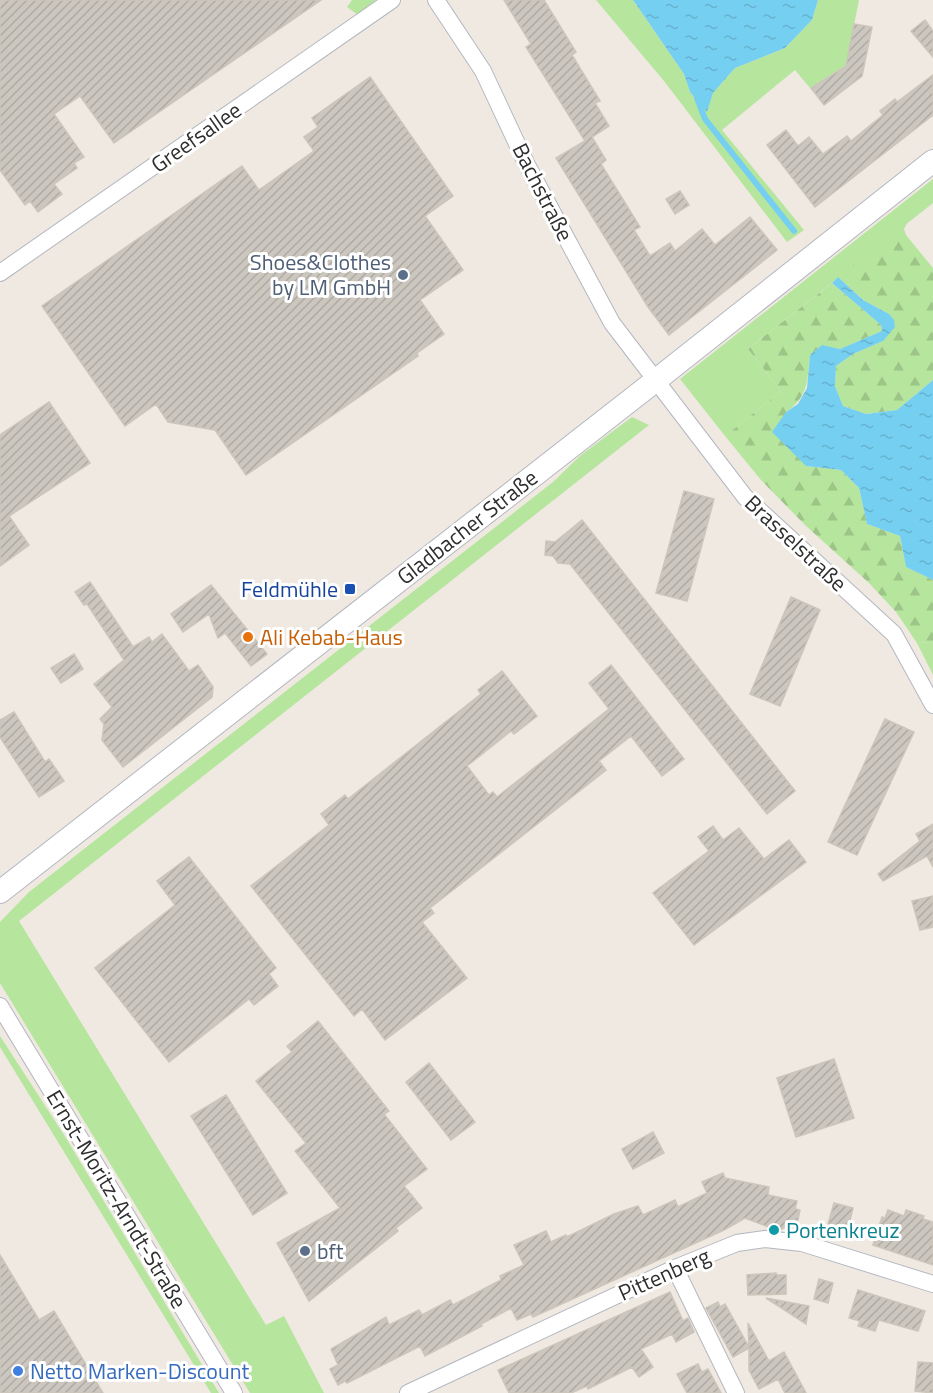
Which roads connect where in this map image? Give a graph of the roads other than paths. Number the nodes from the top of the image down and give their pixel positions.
1 (392, 0) edge
2 (436, 0) edge
3 (933, 161) edge
4 (0, 273) edge
5 (656, 381) junction
6 (933, 705) edge
7 (0, 892) edge
8 (0, 1006) edge
9 (675, 1268) junction
10 (933, 1284) edge
11 (234, 1393) edge
12 (408, 1393) edge
13 (736, 1393) edge

1 - 4 street, Greefsallee
2 - 5 street, Bachstraße
3 - 5 main road, Gladbacher Straße
5 - 6 street, Brasselstraße
5 - 7 main road, Gladbacher Straße
8 - 11 street, Ernst-Moritz-Arndt-Straße
9 - 10 street, Pittenberg
9 - 12 street, Pittenberg
9 - 13 street

